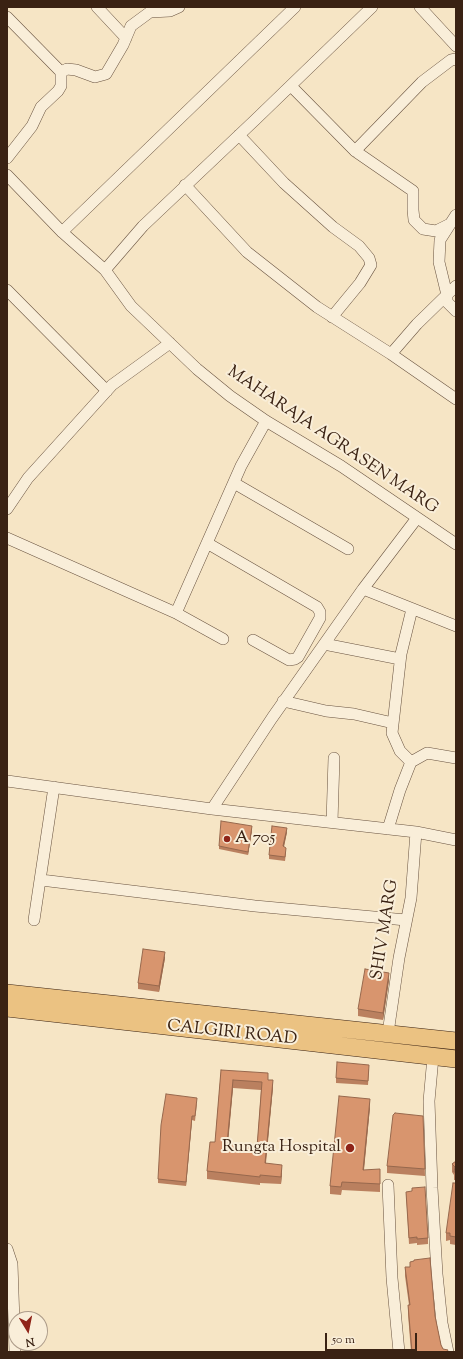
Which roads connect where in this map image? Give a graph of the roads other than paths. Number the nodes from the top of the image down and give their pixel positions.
1 (96, 7) edge
2 (179, 7) edge
3 (295, 7) edge
4 (372, 7) edge
5 (420, 7) edge
6 (7, 17) edge
7 (126, 38) junction
8 (456, 46) edge
9 (456, 59) edge
10 (61, 72) junction
11 (291, 86) junction
12 (239, 136) junction
13 (355, 151) junction
14 (7, 158) edge
15 (7, 175) edge
16 (185, 185) junction
17 (453, 219) edge
18 (62, 232) junction
19 (105, 270) junction
20 (456, 286) edge
21 (7, 290) edge
22 (447, 295) junction
23 (456, 311) edge
24 (332, 317) junction
25 (170, 342) junction
26 (391, 354) junction
27 (107, 391) junction
28 (456, 399) edge
29 (266, 421) junction
30 (234, 483) junction
31 (7, 509) edge
32 (417, 518) junction
33 (7, 538) edge
34 (207, 543) junction
35 (456, 544) edge
36 (348, 549) dead end
37 (363, 589) junction
38 (412, 609) junction
39 (176, 613) junction
40 (456, 626) edge
41 (223, 639) dead end
42 (253, 640) dead end
43 (324, 644) junction
44 (400, 659) junction
45 (283, 701) junction
46 (393, 723) junction
47 (334, 758) dead end
48 (456, 758) edge
49 (411, 762) junction
50 (7, 781) edge
51 (54, 787) junction
52 (212, 809) junction
53 (332, 822) junction
54 (388, 829) junction
55 (416, 832) junction
56 (456, 840) edge
57 (41, 880) junction
58 (34, 920) dead end
59 (406, 920) junction
60 (7, 993) edge
61 (7, 1008) edge
62 (388, 1033) junction
63 (456, 1041) edge
64 (433, 1057) junction
65 (456, 1060) edge
66 (388, 1185) dead end
67 (7, 1249) edge
68 (15, 1352) edge
69 (399, 1352) edge
70 (448, 1352) edge

1 - 7 street
2 - 7 street
3 - 18 street
4 - 11 street
5 - 8 street
6 - 10 street
7 - 10 street
9 - 13 street
10 - 14 street
11 - 12 street
11 - 13 street
12 - 16 street
12 - 24 street
13 - 17 street
15 - 18 street, MAHARAJA AGRASEN MARG
16 - 19 street
16 - 24 street
17 - 22 street
18 - 19 street, MAHARAJA AGRASEN MARG
19 - 25 street, MAHARAJA AGRASEN MARG
20 - 22 street
21 - 27 street
22 - 23 street
22 - 26 street
24 - 26 street
25 - 27 street
25 - 29 street, MAHARAJA AGRASEN MARG
26 - 28 street
27 - 31 street
29 - 30 street
29 - 32 street, MAHARAJA AGRASEN MARG
30 - 34 street
30 - 36 street
32 - 35 street, MAHARAJA AGRASEN MARG
32 - 37 street
33 - 39 street
34 - 39 street
34 - 42 street
37 - 38 street
37 - 43 street
38 - 40 street
38 - 44 street
39 - 41 street
43 - 44 street
43 - 45 street
44 - 46 street
45 - 46 street
45 - 52 street
46 - 49 street
47 - 53 street
48 - 49 street
49 - 54 street
50 - 51 street
51 - 52 street
51 - 57 street
52 - 53 street
53 - 54 street
54 - 55 street
55 - 56 street
55 - 59 street, SHIV MARG
57 - 58 street
57 - 59 street
59 - 62 street, SHIV MARG
60 - 62 main road, CALGIRI ROAD
61 - 64 main road, CALGIRI ROAD
62 - 63 main road, CALGIRI ROAD
64 - 65 main road, CALGIRI ROAD
64 - 70 street
66 - 69 street
67 - 68 street

